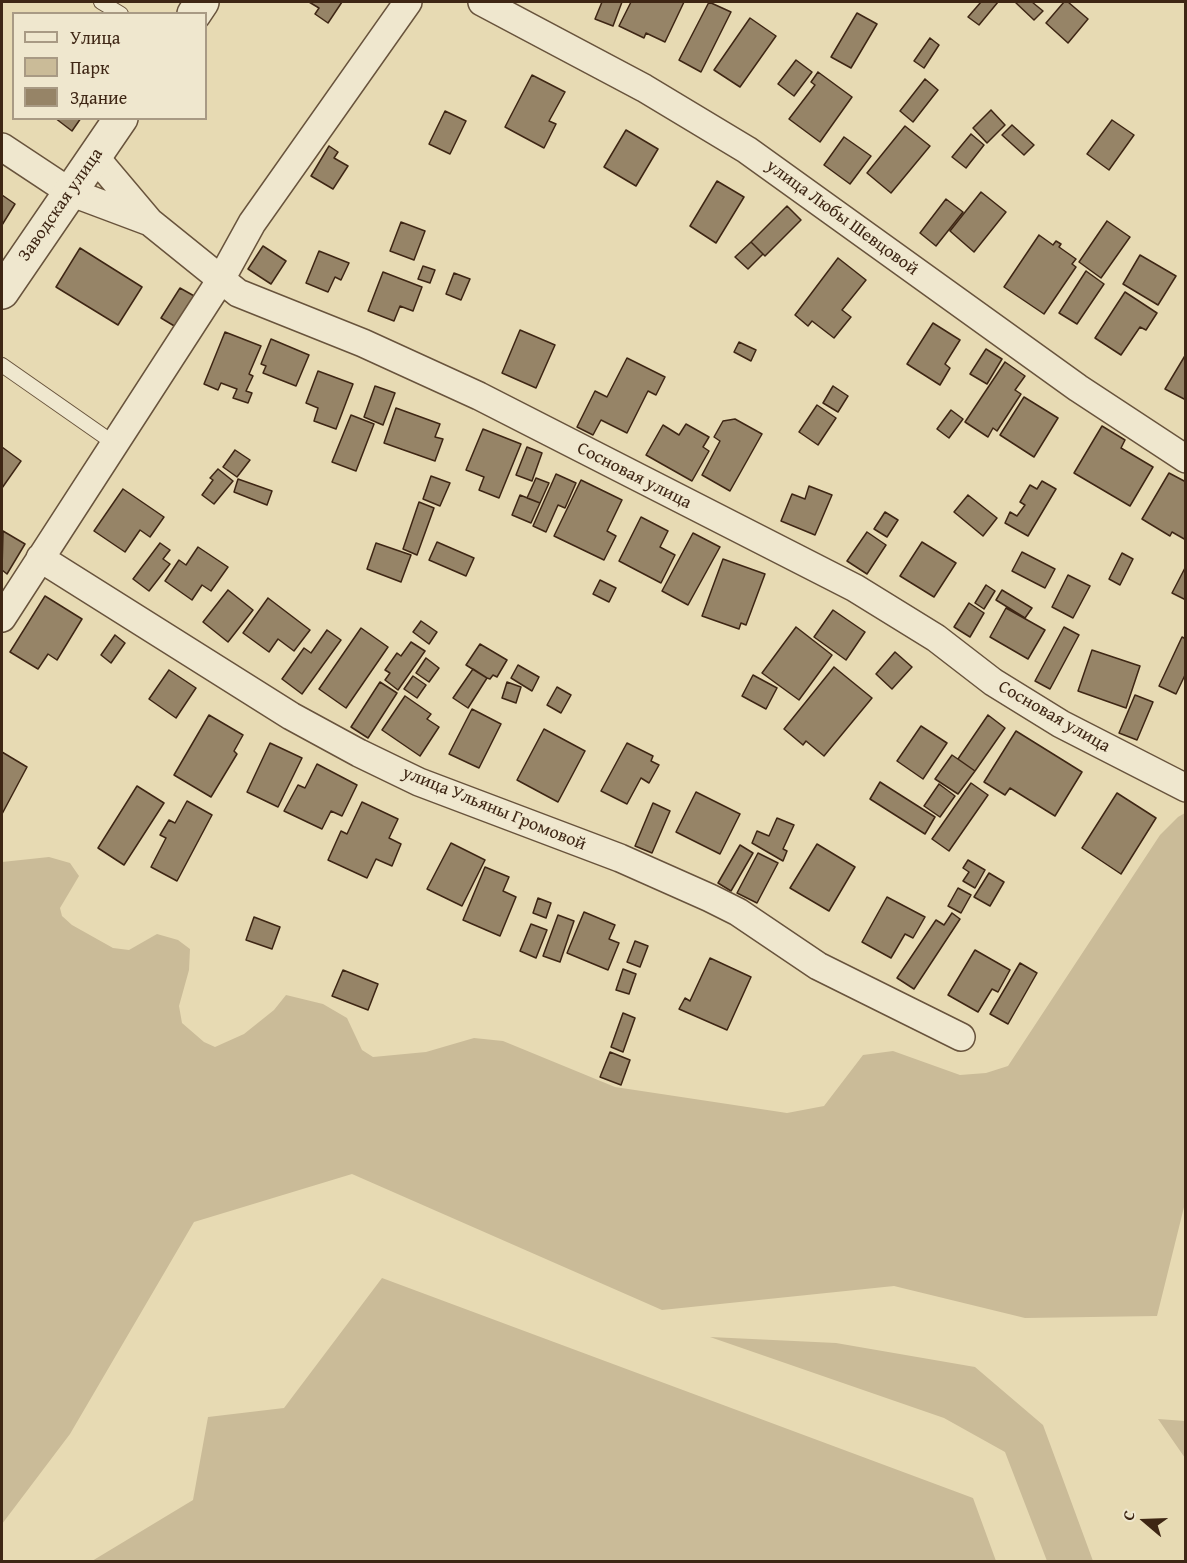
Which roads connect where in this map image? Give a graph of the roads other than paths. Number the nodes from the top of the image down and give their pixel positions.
1 (101, 2) edge
2 (408, 2) edge
3 (482, 2) edge
4 (118, 12) edge
5 (121, 120) edge
6 (2, 147) edge
7 (95, 157) junction
8 (70, 192) junction
9 (150, 222) junction
10 (220, 281) junction
11 (2, 292) edge
12 (2, 365) edge
13 (115, 444) junction
14 (1185, 459) edge
15 (40, 558) junction
16 (2, 618) edge
17 (1185, 788) edge
18 (961, 1037) dead end

1 - 4 lane
2 - 10 street
3 - 14 street, улица Любы Шевцовой
5 - 7 street, Заводская улица
6 - 8 street, Сосновая улица
7 - 8 street, Заводская улица
7 - 9 street
8 - 9 street, Сосновая улица
8 - 11 street, Заводская улица
9 - 10 street, Сосновая улица
10 - 13 street
10 - 17 street, Сосновая улица
12 - 13 lane
13 - 15 street
15 - 16 street
15 - 18 street, улица Ульяны Громовой

